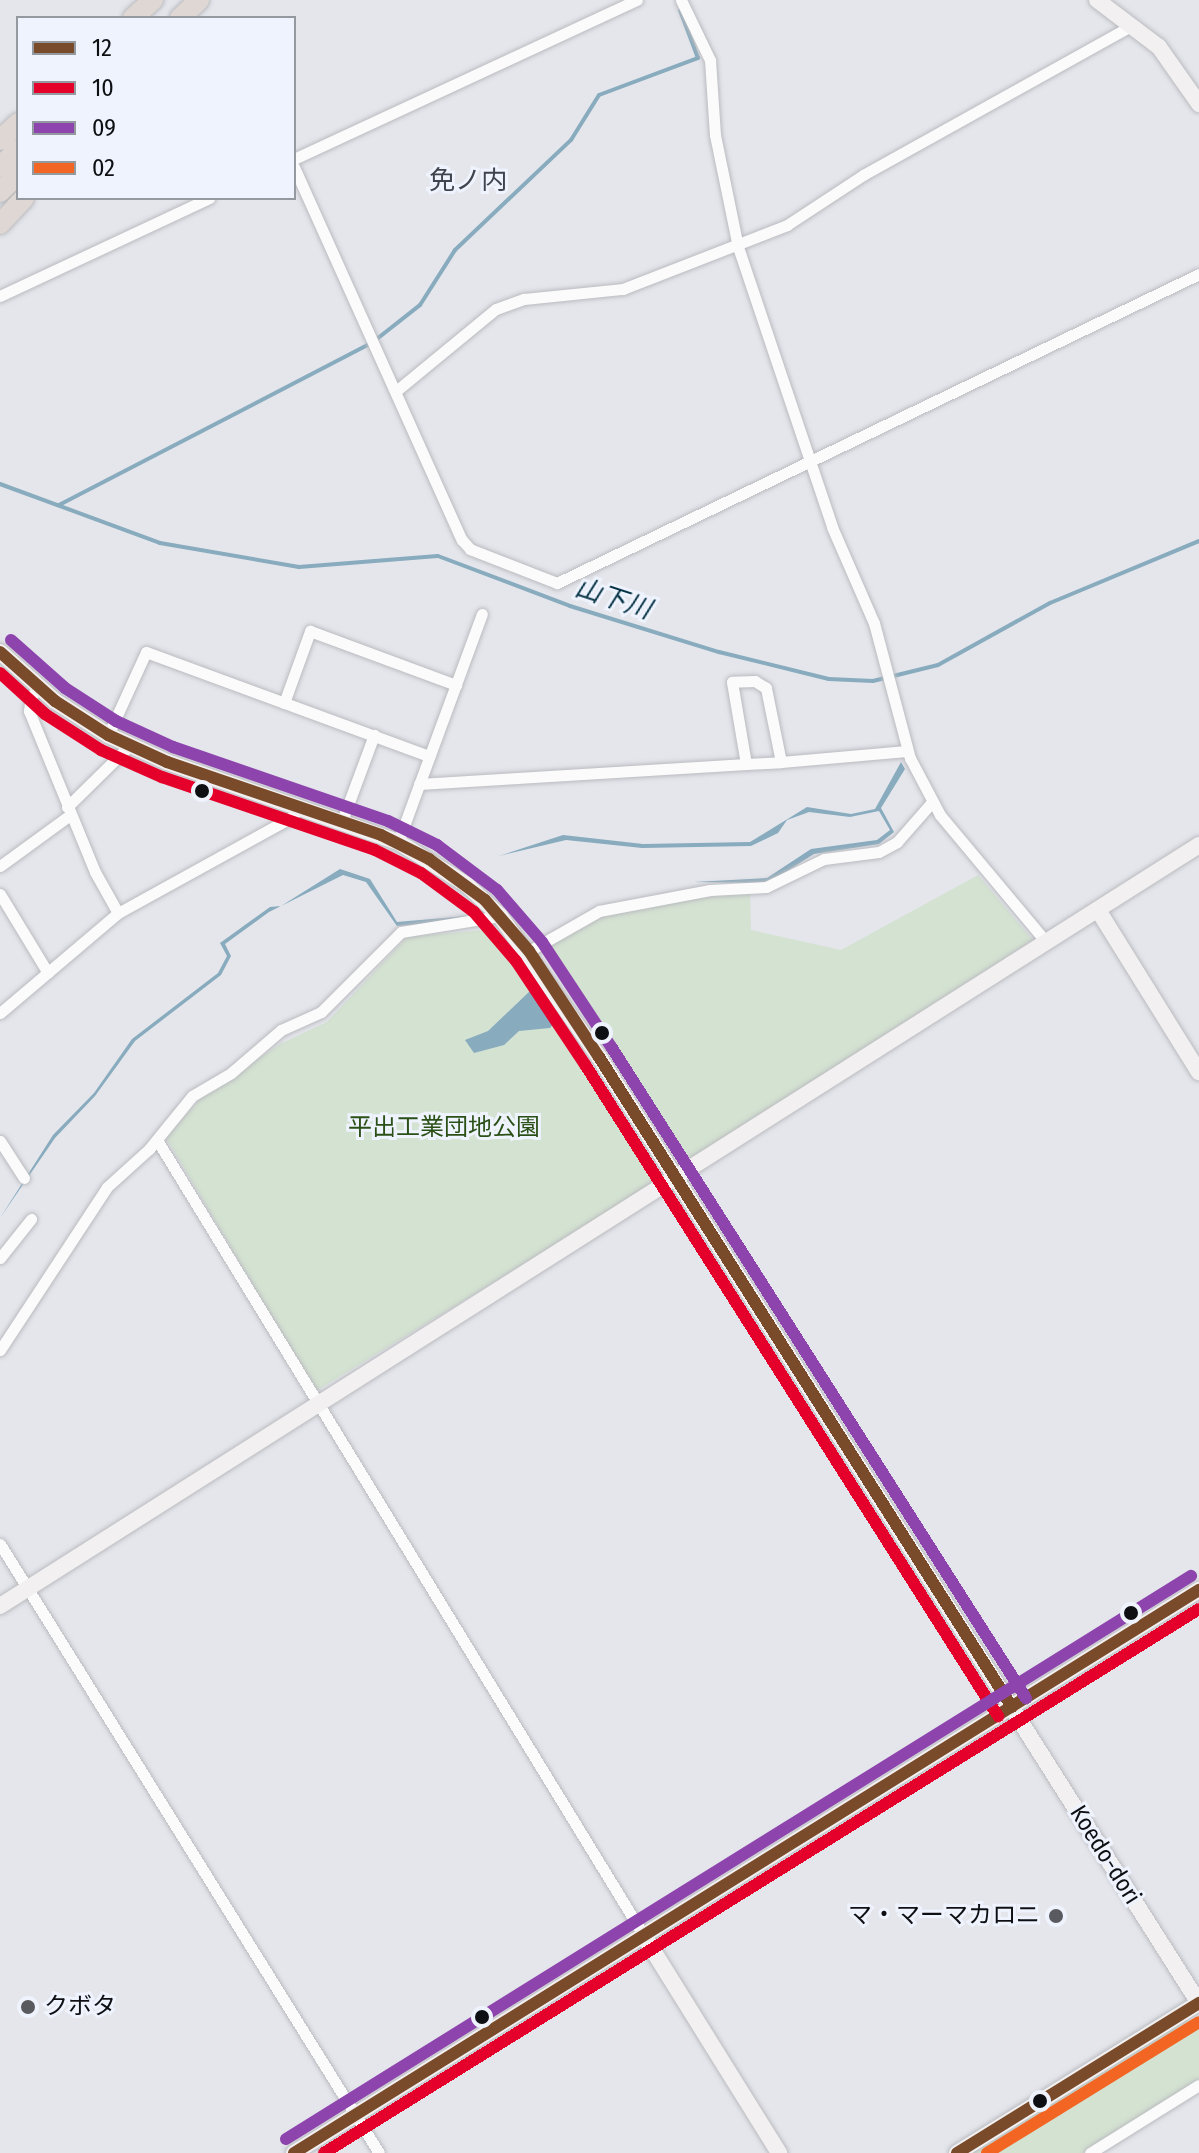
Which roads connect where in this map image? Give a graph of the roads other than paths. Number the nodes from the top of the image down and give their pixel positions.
1 (153, 0) edge
2 (171, 0) edge
3 (199, 0) edge
4 (214, 0) edge
5 (637, 0) edge
6 (681, 0) edge
7 (1097, 0) edge
8 (135, 16) edge
9 (154, 16) edge
10 (182, 16) edge
11 (199, 16) edge
12 (1132, 25) junction
13 (1198, 99) edge
14 (16, 125) edge
15 (0, 140) edge
16 (16, 151) edge
17 (296, 158) edge
18 (0, 167) edge
19 (296, 171) edge
20 (16, 176) edge
21 (0, 192) edge
22 (22, 200) edge
23 (205, 200) edge
24 (0, 224) edge
25 (738, 247) junction
26 (1199, 274) edge
27 (0, 296) edge
28 (396, 391) junction
29 (809, 461) junction
30 (482, 614) dead end
31 (0, 652) edge
32 (456, 685) junction
33 (39, 689) junction
34 (284, 703) junction
35 (108, 735) junction
36 (374, 735) junction
37 (129, 746) junction
38 (907, 751) junction
39 (429, 756) junction
40 (781, 762) junction
41 (746, 764) junction
42 (419, 784) junction
43 (932, 802) junction
44 (300, 807) junction
45 (68, 811) junction
46 (342, 821) junction
47 (398, 842) junction
48 (1199, 845) edge
49 (0, 866) edge
50 (0, 894) edge
51 (1098, 910) junction
52 (118, 913) junction
53 (500, 916) junction
54 (1047, 943) junction
55 (529, 951) junction
56 (48, 973) junction
57 (0, 1013) edge
58 (1199, 1072) edge
59 (157, 1140) junction
60 (0, 1141) edge
61 (675, 1177) junction
62 (24, 1178) dead end
63 (31, 1219) dead end
64 (0, 1258) edge
65 (0, 1350) edge
66 (316, 1406) junction
67 (0, 1544) edge
68 (29, 1588) junction
69 (1199, 1590) edge
70 (0, 1606) edge
71 (1012, 1707) junction
72 (644, 1936) junction
73 (1199, 2003) edge
74 (1199, 2085) edge
75 (356, 2115) junction
76 (294, 2153) edge
77 (379, 2153) edge
78 (779, 2153) edge
79 (957, 2153) edge
80 (1090, 2153) edge

1 - 8 highway
2 - 9 highway
3 - 10 highway
4 - 11 highway
5 - 17 street
6 - 25 street
7 - 12 street
12 - 13 street
12 - 25 street
14 - 15 highway
16 - 18 highway
19 - 28 street
20 - 21 highway
22 - 24 highway
23 - 27 street
25 - 28 street
25 - 29 street
26 - 29 street
28 - 29 street
29 - 38 street
30 - 32 street
31 - 33 street, Koedo-dori
32 - 34 street
32 - 39 street
33 - 35 street, Koedo-dori
33 - 45 street
34 - 35 street
34 - 36 street
35 - 37 street, Koedo-dori
36 - 39 street
36 - 46 street
37 - 44 street, Koedo-dori
37 - 45 street
38 - 40 street
38 - 43 street
39 - 42 street
40 - 41 street
40 - 41 street
41 - 42 street
42 - 47 street
43 - 54 street
43 - 55 street
44 - 46 street, Koedo-dori
44 - 52 street
45 - 49 street
45 - 52 street
46 - 47 street, Koedo-dori
47 - 53 street, Koedo-dori
48 - 51 street
50 - 56 street
51 - 54 street
51 - 58 street
52 - 56 street
53 - 55 street, Koedo-dori
53 - 59 street
54 - 61 street
55 - 61 street, Koedo-dori
56 - 57 street
59 - 65 street
59 - 66 street
60 - 62 street
61 - 66 street
61 - 71 street, Koedo-dori
63 - 64 street
66 - 68 street
66 - 72 street
67 - 68 street
68 - 70 street
68 - 75 street
69 - 71 street
71 - 72 street
71 - 73 street, Koedo-dori
72 - 75 street
72 - 78 street
73 - 79 street
74 - 80 street
75 - 76 street
75 - 77 street

